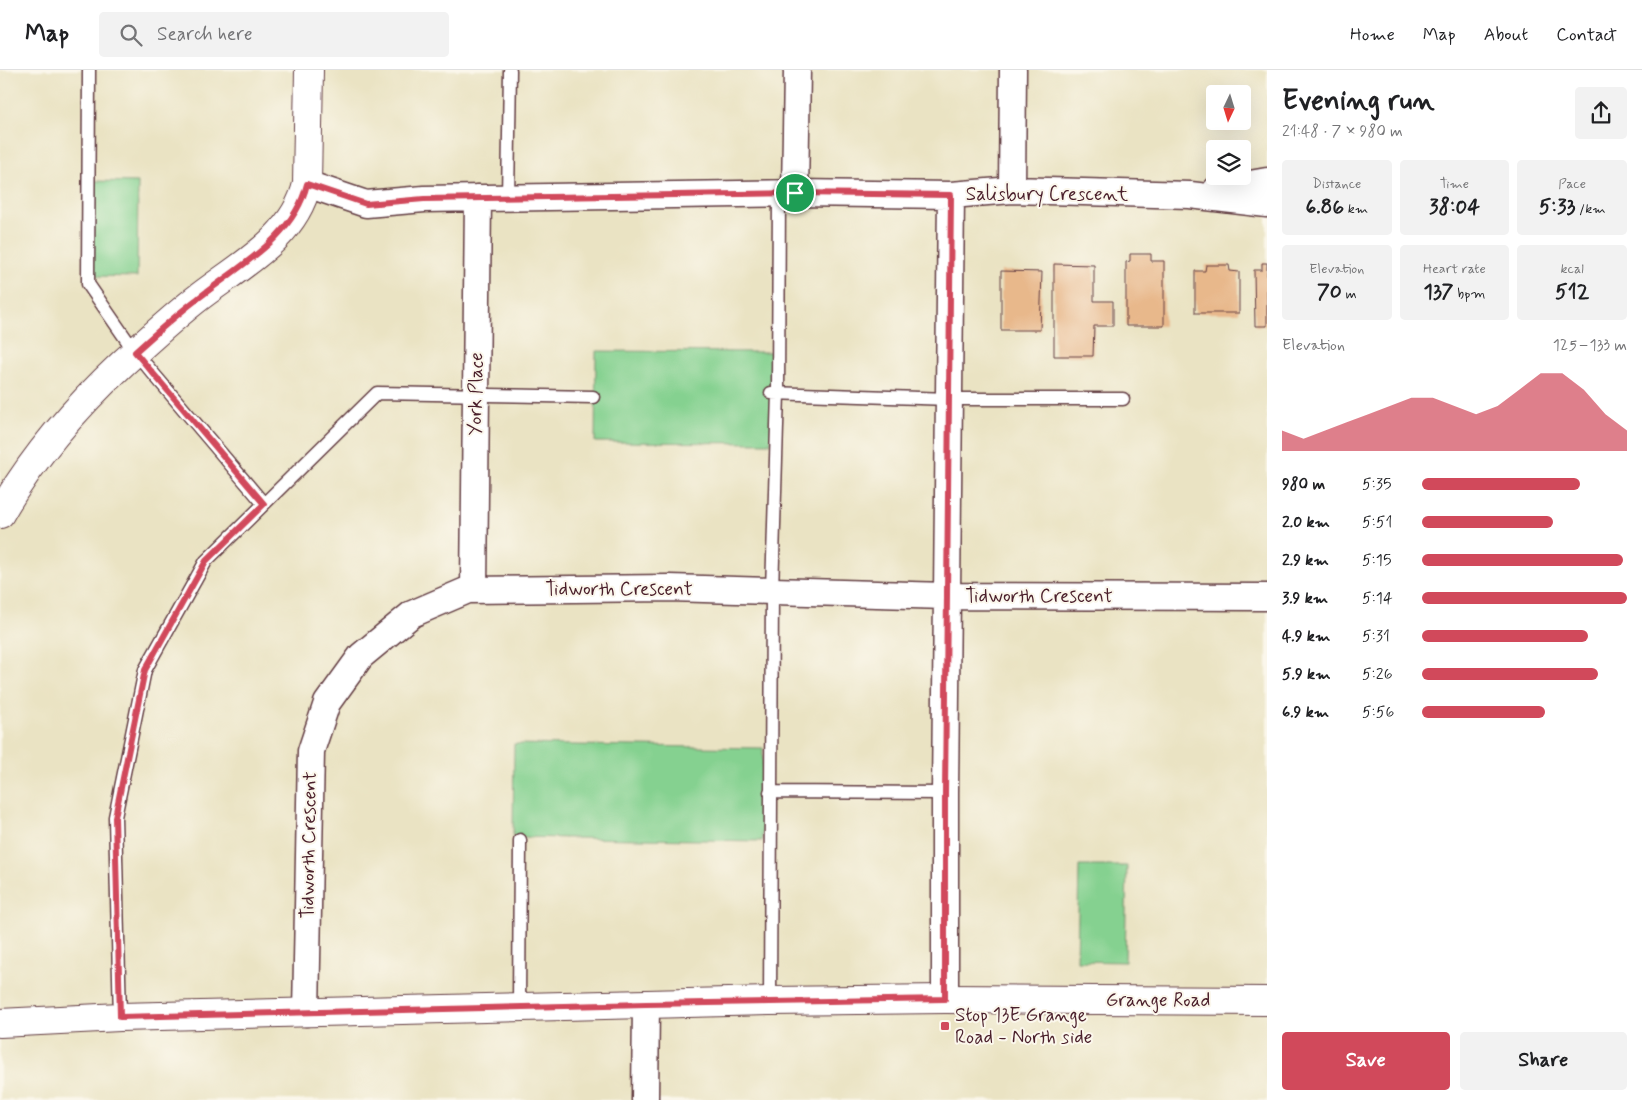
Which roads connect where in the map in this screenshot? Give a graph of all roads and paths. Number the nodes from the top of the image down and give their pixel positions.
1 (89, 70) edge
2 (309, 70) edge
3 (510, 70) edge
4 (797, 70) edge
5 (1013, 70) edge
6 (307, 174) junction
7 (1267, 180) edge
8 (1012, 190) junction
9 (787, 193) junction
10 (951, 195) junction
11 (1190, 195) junction
12 (478, 198) junction
13 (508, 198) junction
14 (1267, 204) edge
15 (135, 352) junction
16 (775, 393) junction
17 (476, 396) junction
18 (592, 397) dead end
19 (949, 399) junction
20 (1122, 399) dead end
21 (264, 504) junction
22 (0, 514) edge
23 (474, 590) junction
24 (772, 591) junction
25 (946, 596) junction
26 (1267, 597) edge
27 (770, 792) junction
28 (946, 793) junction
29 (520, 840) dead end
30 (945, 999) junction
31 (770, 1001) junction
32 (1267, 1001) edge
33 (646, 1004) junction
34 (519, 1007) junction
35 (306, 1013) junction
36 (120, 1017) junction
37 (0, 1023) edge
38 (645, 1100) edge

1 - 15 lane
2 - 6 street
3 - 13 lane
4 - 9 street
5 - 8 street
6 - 12 street, Salisbury Crescent
6 - 15 street
7 - 11 street, Salisbury Crescent
8 - 10 street, Salisbury Crescent
8 - 11 street, Salisbury Crescent
9 - 10 street, Salisbury Crescent
9 - 13 street, Salisbury Crescent
9 - 16 lane
10 - 19 street
11 - 14 street, Salisbury Crescent
12 - 13 street, Salisbury Crescent
12 - 17 street, York Place
15 - 21 lane
15 - 22 street
16 - 19 lane
16 - 24 lane
17 - 18 lane
17 - 21 lane
17 - 23 street, York Place
19 - 20 lane
19 - 25 street
21 - 36 lane
23 - 24 street, Tidworth Crescent
23 - 35 street, Tidworth Crescent
24 - 25 street, Tidworth Crescent
24 - 27 lane
25 - 26 street, Tidworth Crescent
25 - 28 street
27 - 28 lane
27 - 31 lane
28 - 30 street
29 - 34 lane
30 - 31 street, Grange Road
30 - 32 street, Grange Road
31 - 33 street, Grange Road
33 - 34 street, Grange Road
33 - 38 street
34 - 35 street, Grange Road
35 - 36 street, Grange Road
36 - 37 street, Grange Road

